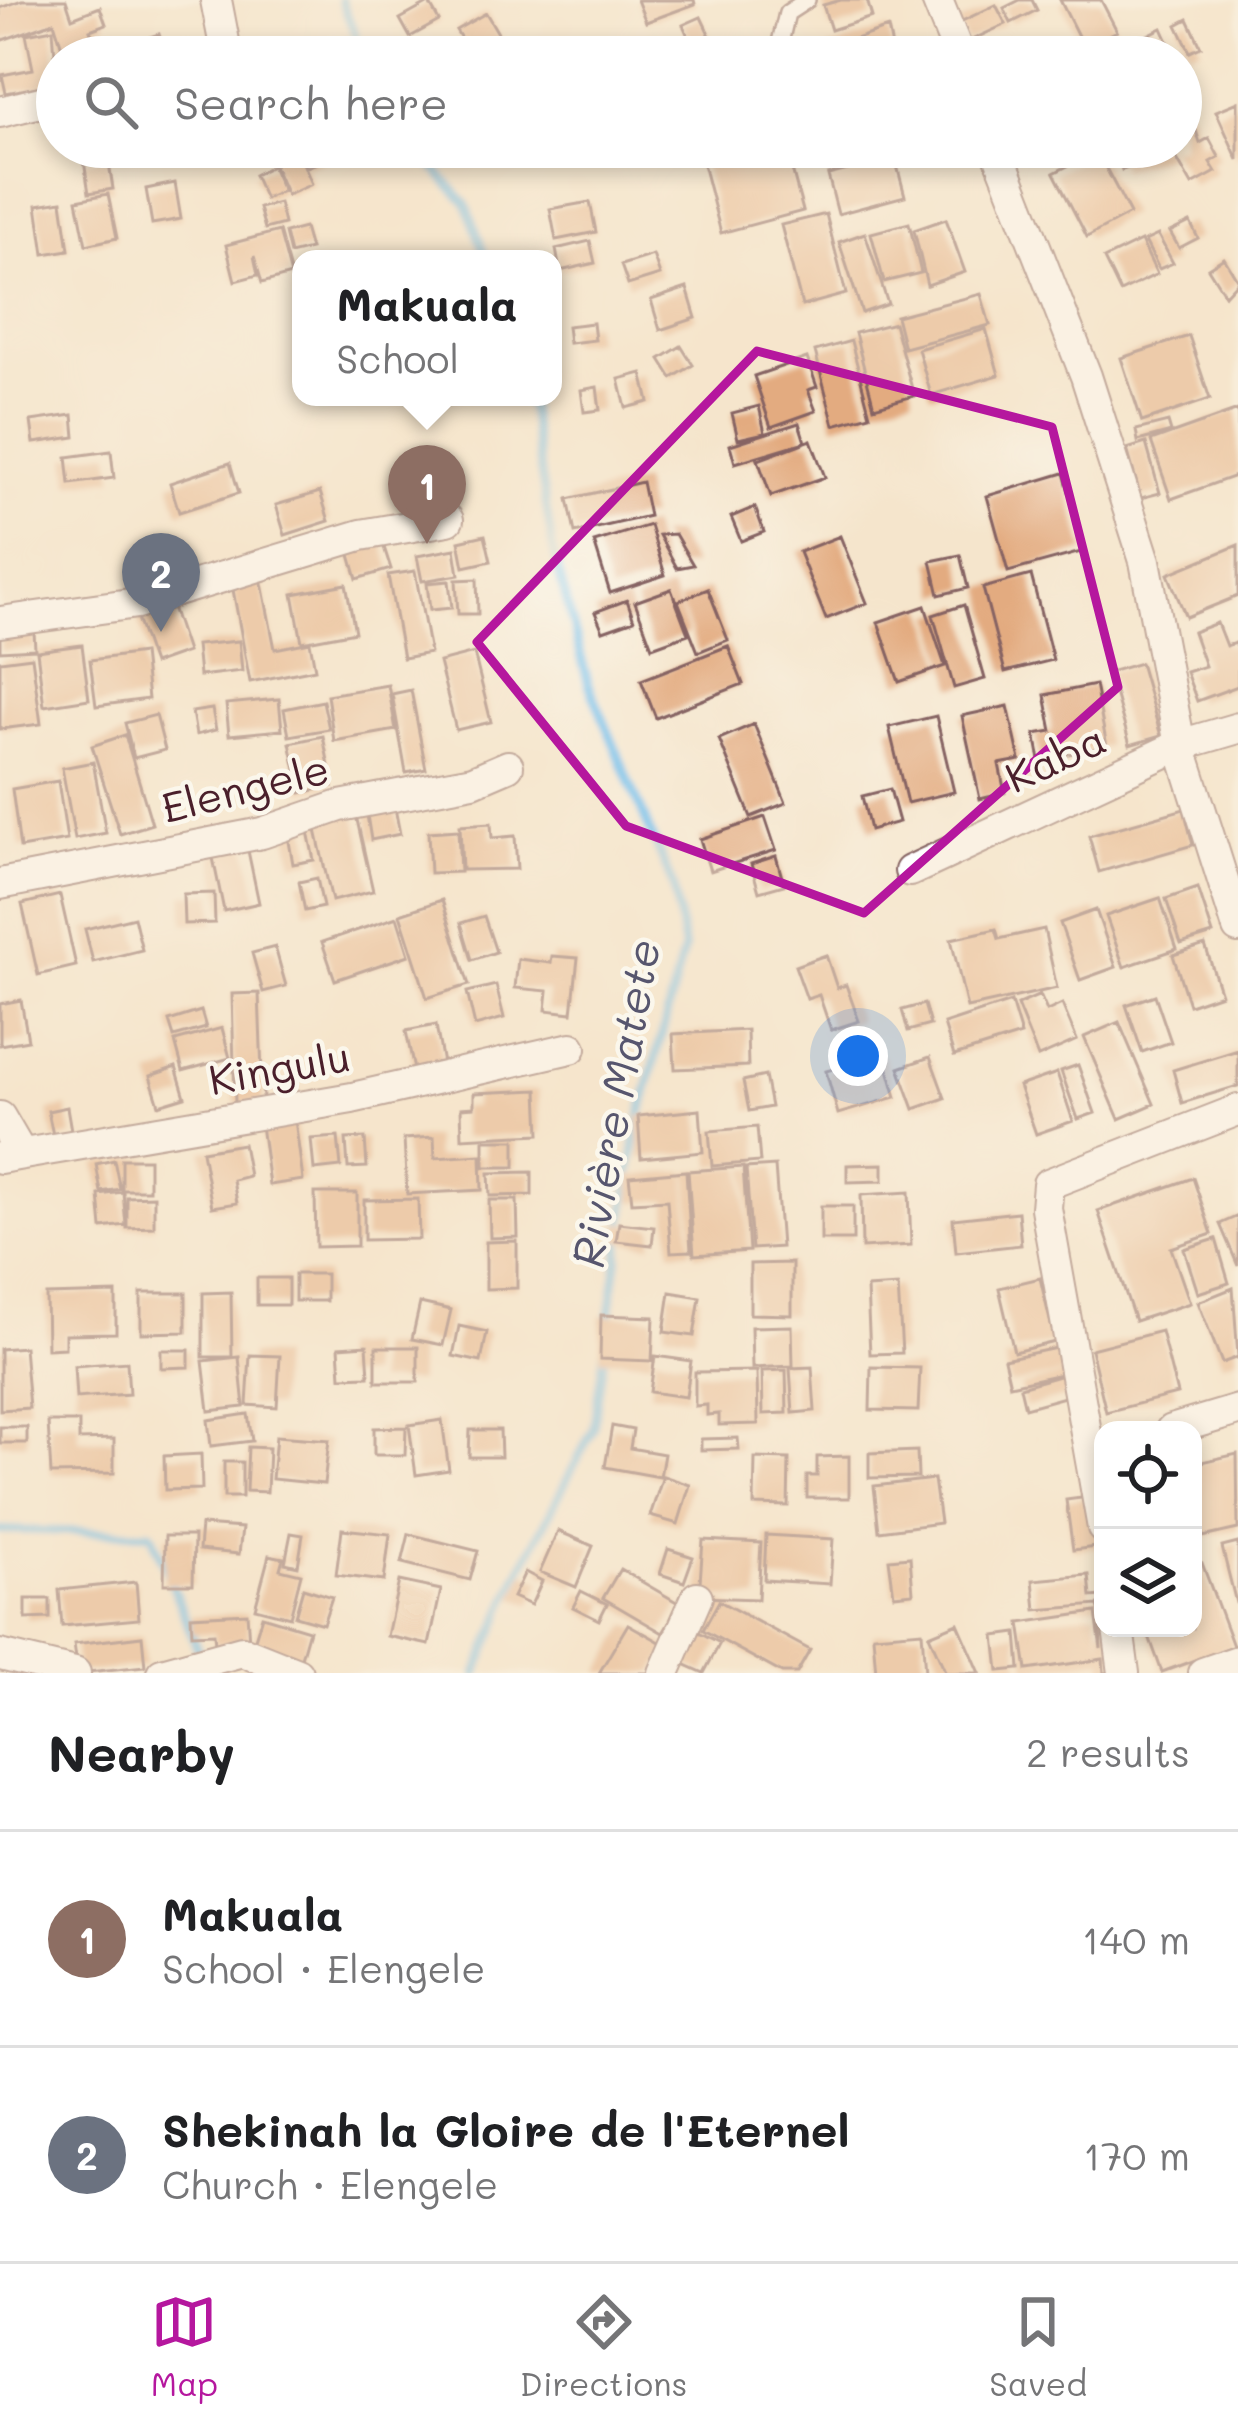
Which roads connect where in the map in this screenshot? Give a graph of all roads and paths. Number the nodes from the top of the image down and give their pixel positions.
1 (216, 0) edge
2 (807, 0) edge
3 (947, 3) edge
4 (223, 36) edge
5 (782, 36) edge
6 (955, 36) edge
7 (36, 103) edge
8 (0, 112) edge
9 (1004, 168) edge
10 (448, 520) dead end
11 (0, 622) edge
12 (1238, 728) edge
13 (1180, 745) junction
14 (508, 766) dead end
15 (910, 871) dead end
16 (0, 884) edge
17 (1238, 928) edge
18 (571, 1048) dead end
19 (1238, 1110) edge
20 (0, 1117) edge
21 (10, 1155) edge
22 (1238, 1410) edge
23 (1202, 1421) edge
24 (1094, 1436) edge
25 (697, 1597) dead end
26 (1119, 1637) edge
27 (0, 1655) edge
28 (1238, 1661) edge
29 (75, 1673) edge
30 (162, 1673) edge
31 (297, 1673) edge
32 (664, 1673) edge
33 (1124, 1673) edge
34 (1203, 1673) edge

1 - 4 street
2 - 5 lane
3 - 6 street
7 - 8 street
9 - 13 street
10 - 11 street
12 - 13 street, Kaba
13 - 15 street, Kaba
13 - 17 street
14 - 16 street, Elengele
18 - 21 street, Kingulu
19 - 24 street
20 - 21 street
22 - 23 street
25 - 32 street
26 - 33 street
27 - 29 street
28 - 34 street
30 - 31 street

